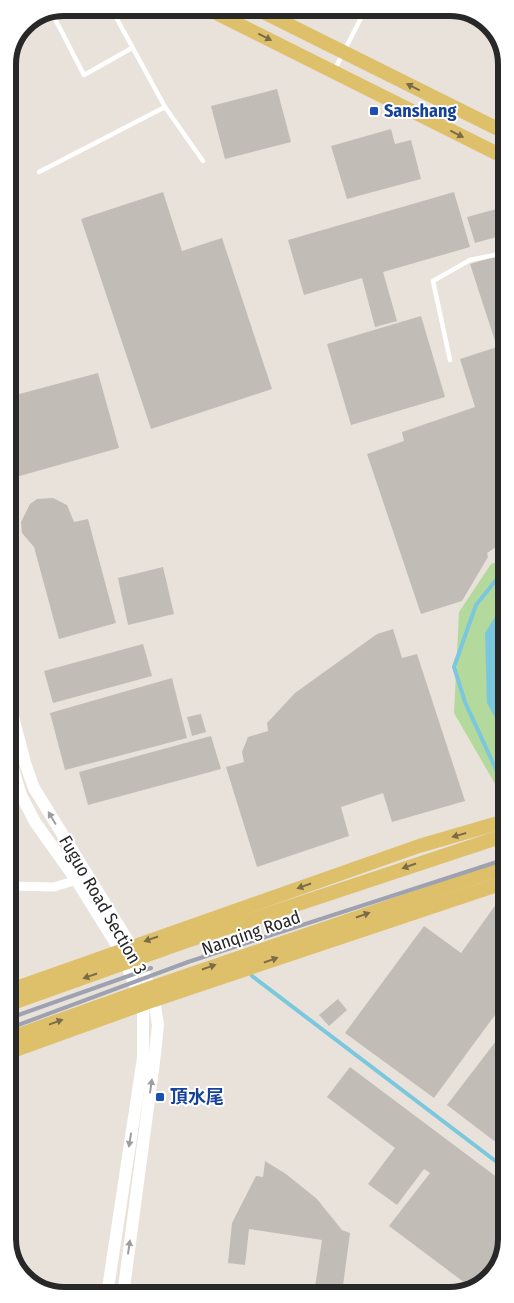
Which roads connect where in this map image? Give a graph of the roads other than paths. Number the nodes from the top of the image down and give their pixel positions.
1 (115, 16) edge
2 (222, 16) edge
3 (271, 16) edge
4 (362, 16) edge
5 (54, 17) edge
6 (132, 48) junction
7 (344, 52) junction
8 (334, 72) junction
9 (165, 107) junction
10 (498, 129) edge
11 (498, 154) edge
12 (203, 161) dead end
13 (39, 172) dead end
14 (498, 254) edge
15 (450, 360) dead end
16 (16, 728) edge
17 (16, 779) edge
18 (498, 823) edge
19 (498, 838) edge
20 (498, 870) edge
21 (88, 874) junction
22 (77, 881) junction
23 (498, 884) edge
24 (16, 886) edge
25 (480, 890) junction
26 (420, 895) junction
27 (237, 909) junction
28 (184, 942) junction
29 (126, 948) junction
30 (133, 961) junction
31 (16, 988) edge
32 (146, 996) junction
33 (16, 1002) edge
34 (16, 1036) edge
35 (16, 1050) edge
36 (108, 1287) edge
37 (124, 1287) edge

1 - 6 lane
2 -> 8 main road
3 - 7 main road
4 - 7 lane
5 - 6 lane
6 - 9 lane
7 - 8 lane
10 -> 7 main road
8 -> 11 main road
9 - 12 lane
9 - 13 lane
14 - 15 lane
21 -> 16 street, Fuguo Road Section 3
17 - 22 street, Fuguo Road Section 3
18 -> 27 main road
19 -> 28 main road, Nanqing Road
20 - 26 main road, Nanqing Road
21 - 22 street
21 - 29 street, Fuguo Road Section 3
22 - 24 street
22 - 29 street, Fuguo Road Section 3
23 - 25 main road
25 - 26 main road
32 -> 25 main road
32 -> 26 main road, Nanqing Road
27 - 28 main road
27 -> 29 main road
28 - 30 main road, Nanqing Road
29 - 30 street, Fuguo Road Section 3
29 - 31 main road
30 - 32 street, Fuguo Road Section 3
30 -> 33 main road, Nanqing Road
34 -> 32 main road, Nanqing Road
32 - 35 main road
32 -> 36 street, Fuguo Road Section 3
37 -> 32 street, Fuguo Road Section 3

